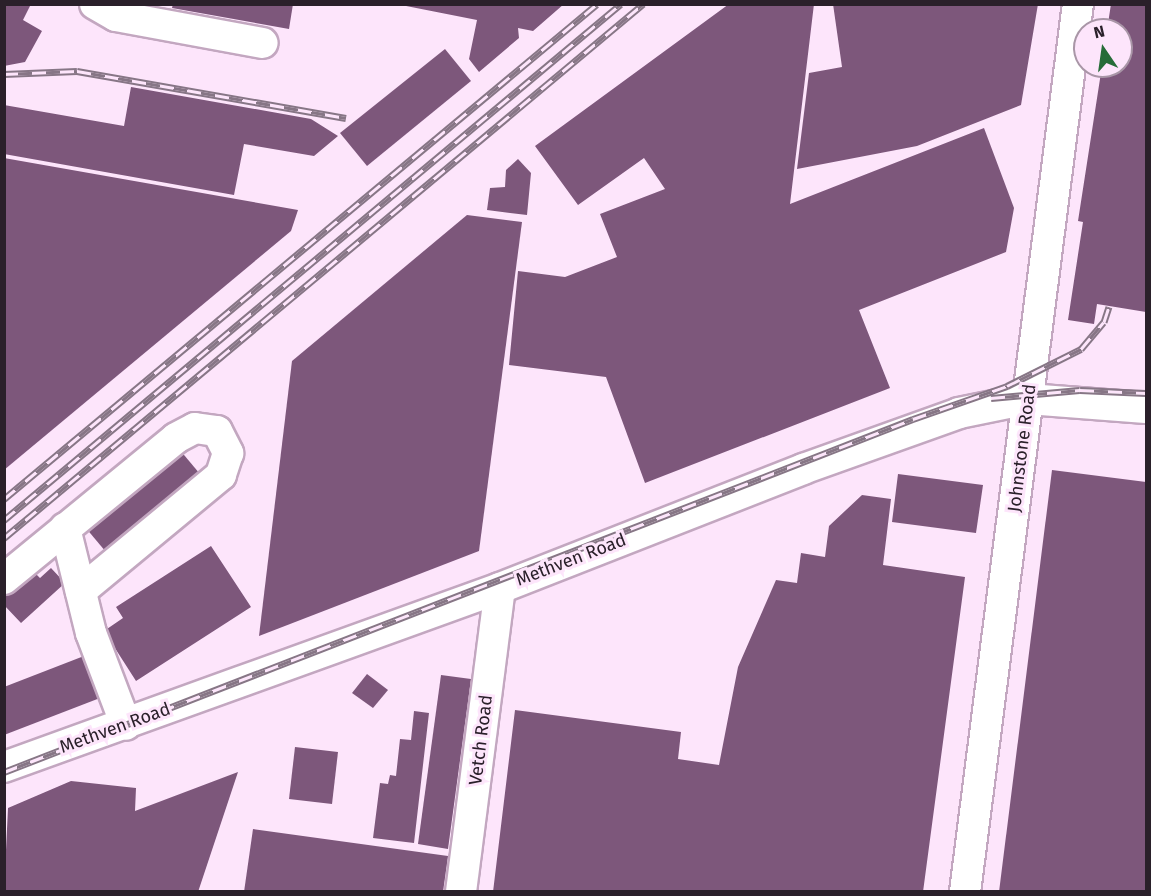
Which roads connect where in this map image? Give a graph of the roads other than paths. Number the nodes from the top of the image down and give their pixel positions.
1 (95, 4) edge
2 (1078, 4) edge
3 (263, 44) dead end
4 (1028, 399) junction
5 (1146, 408) edge
6 (65, 528) junction
7 (4, 579) edge
8 (500, 588) junction
9 (81, 591) junction
10 (126, 725) junction
11 (4, 767) edge
12 (462, 891) edge
13 (965, 891) edge

1 - 3 street
2 - 4 street, Johnstone Road
4 - 5 street, Methven Road
4 - 8 street, Methven Road
4 - 13 street, Johnstone Road
6 - 7 street
6 - 9 street
6 - 9 street
8 - 10 street, Methven Road
8 - 12 street, Vetch Road
9 - 10 street
10 - 11 street, Methven Road

